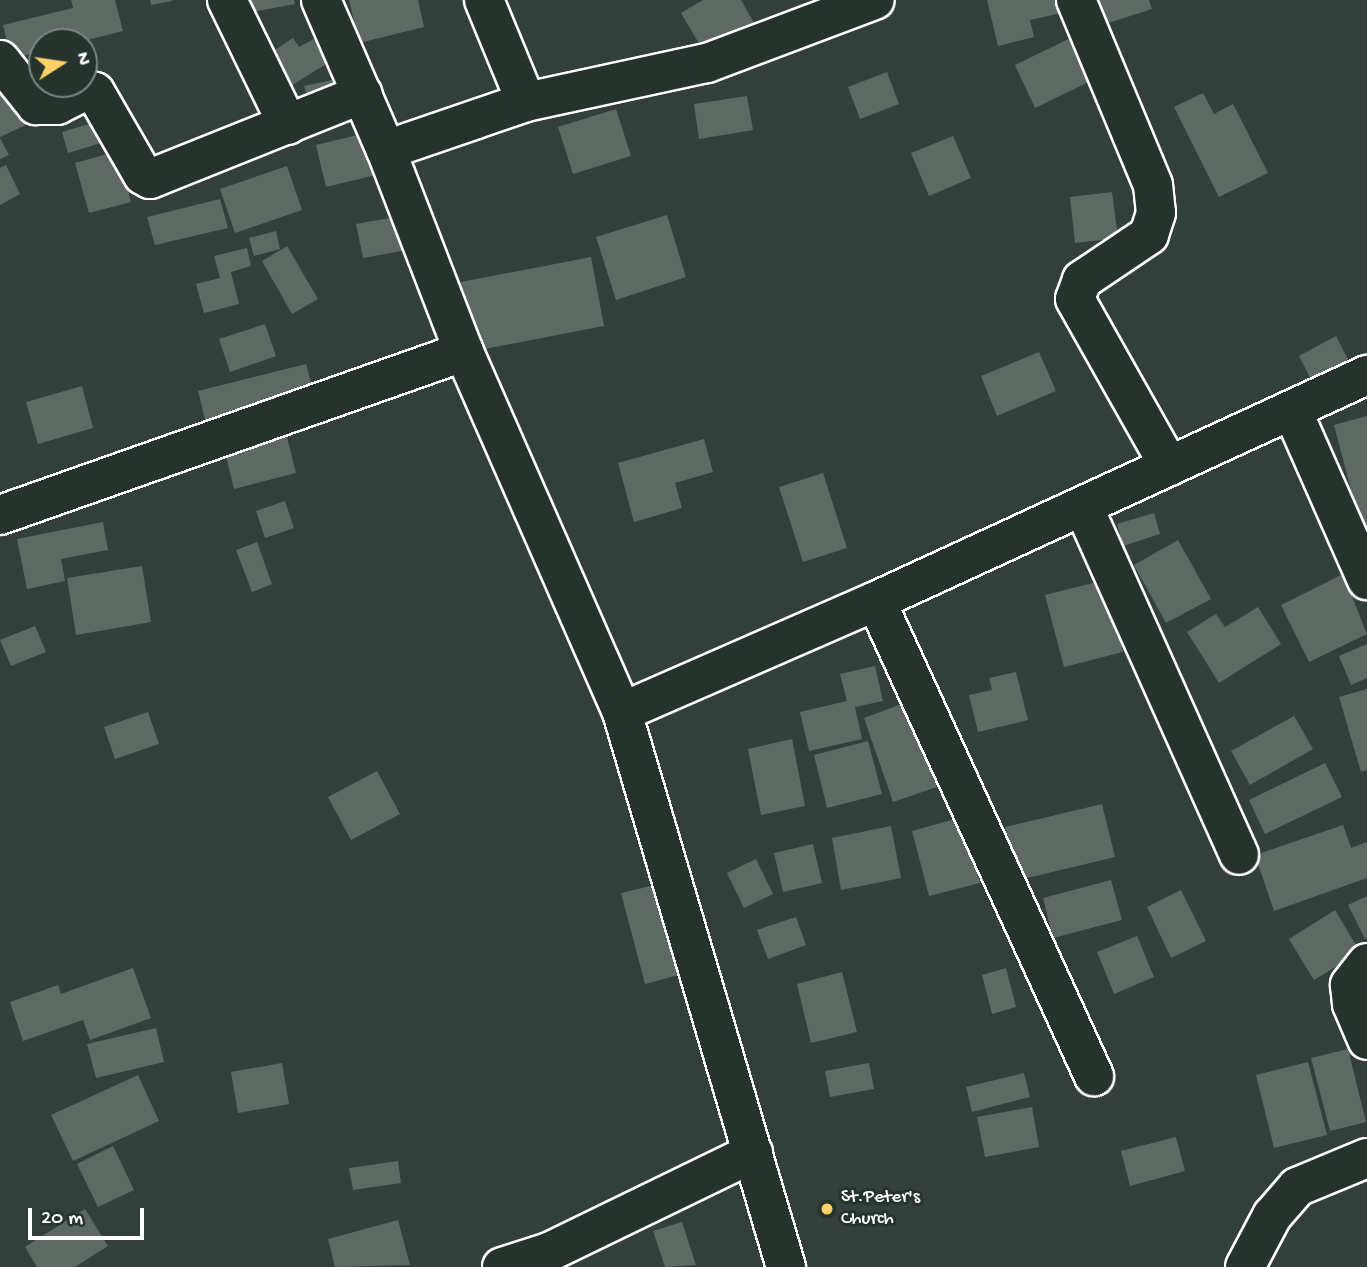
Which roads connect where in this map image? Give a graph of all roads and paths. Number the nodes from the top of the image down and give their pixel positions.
1 (227, 0) edge
2 (321, 0) edge
3 (484, 0) edge
4 (875, 0) edge
5 (1076, 0) edge
6 (0, 60) edge
7 (362, 94) junction
8 (526, 102) junction
9 (288, 125) junction
10 (386, 150) junction
11 (464, 352) junction
12 (1367, 375) edge
13 (1292, 410) junction
14 (1169, 466) junction
15 (1083, 506) junction
16 (0, 515) edge
17 (1367, 580) edge
18 (876, 601) junction
19 (622, 712) junction
20 (1239, 855) dead end
21 (1367, 962) edge
22 (1367, 1040) edge
23 (1094, 1076) dead end
24 (753, 1153) junction
25 (1367, 1158) edge
26 (502, 1267) edge
27 (786, 1267) edge
28 (1245, 1267) edge

1 - 9 street
2 - 7 street
3 - 8 street
4 - 8 street
5 - 14 street
6 - 9 street
7 - 9 street
7 - 10 street
8 - 10 street
10 - 11 street
11 - 16 street
11 - 19 street
12 - 13 street
13 - 14 street
13 - 17 street
14 - 15 street
15 - 18 street
15 - 20 street
18 - 19 street
18 - 23 street
19 - 24 street
21 - 22 street
24 - 26 street
24 - 27 street
25 - 28 street

